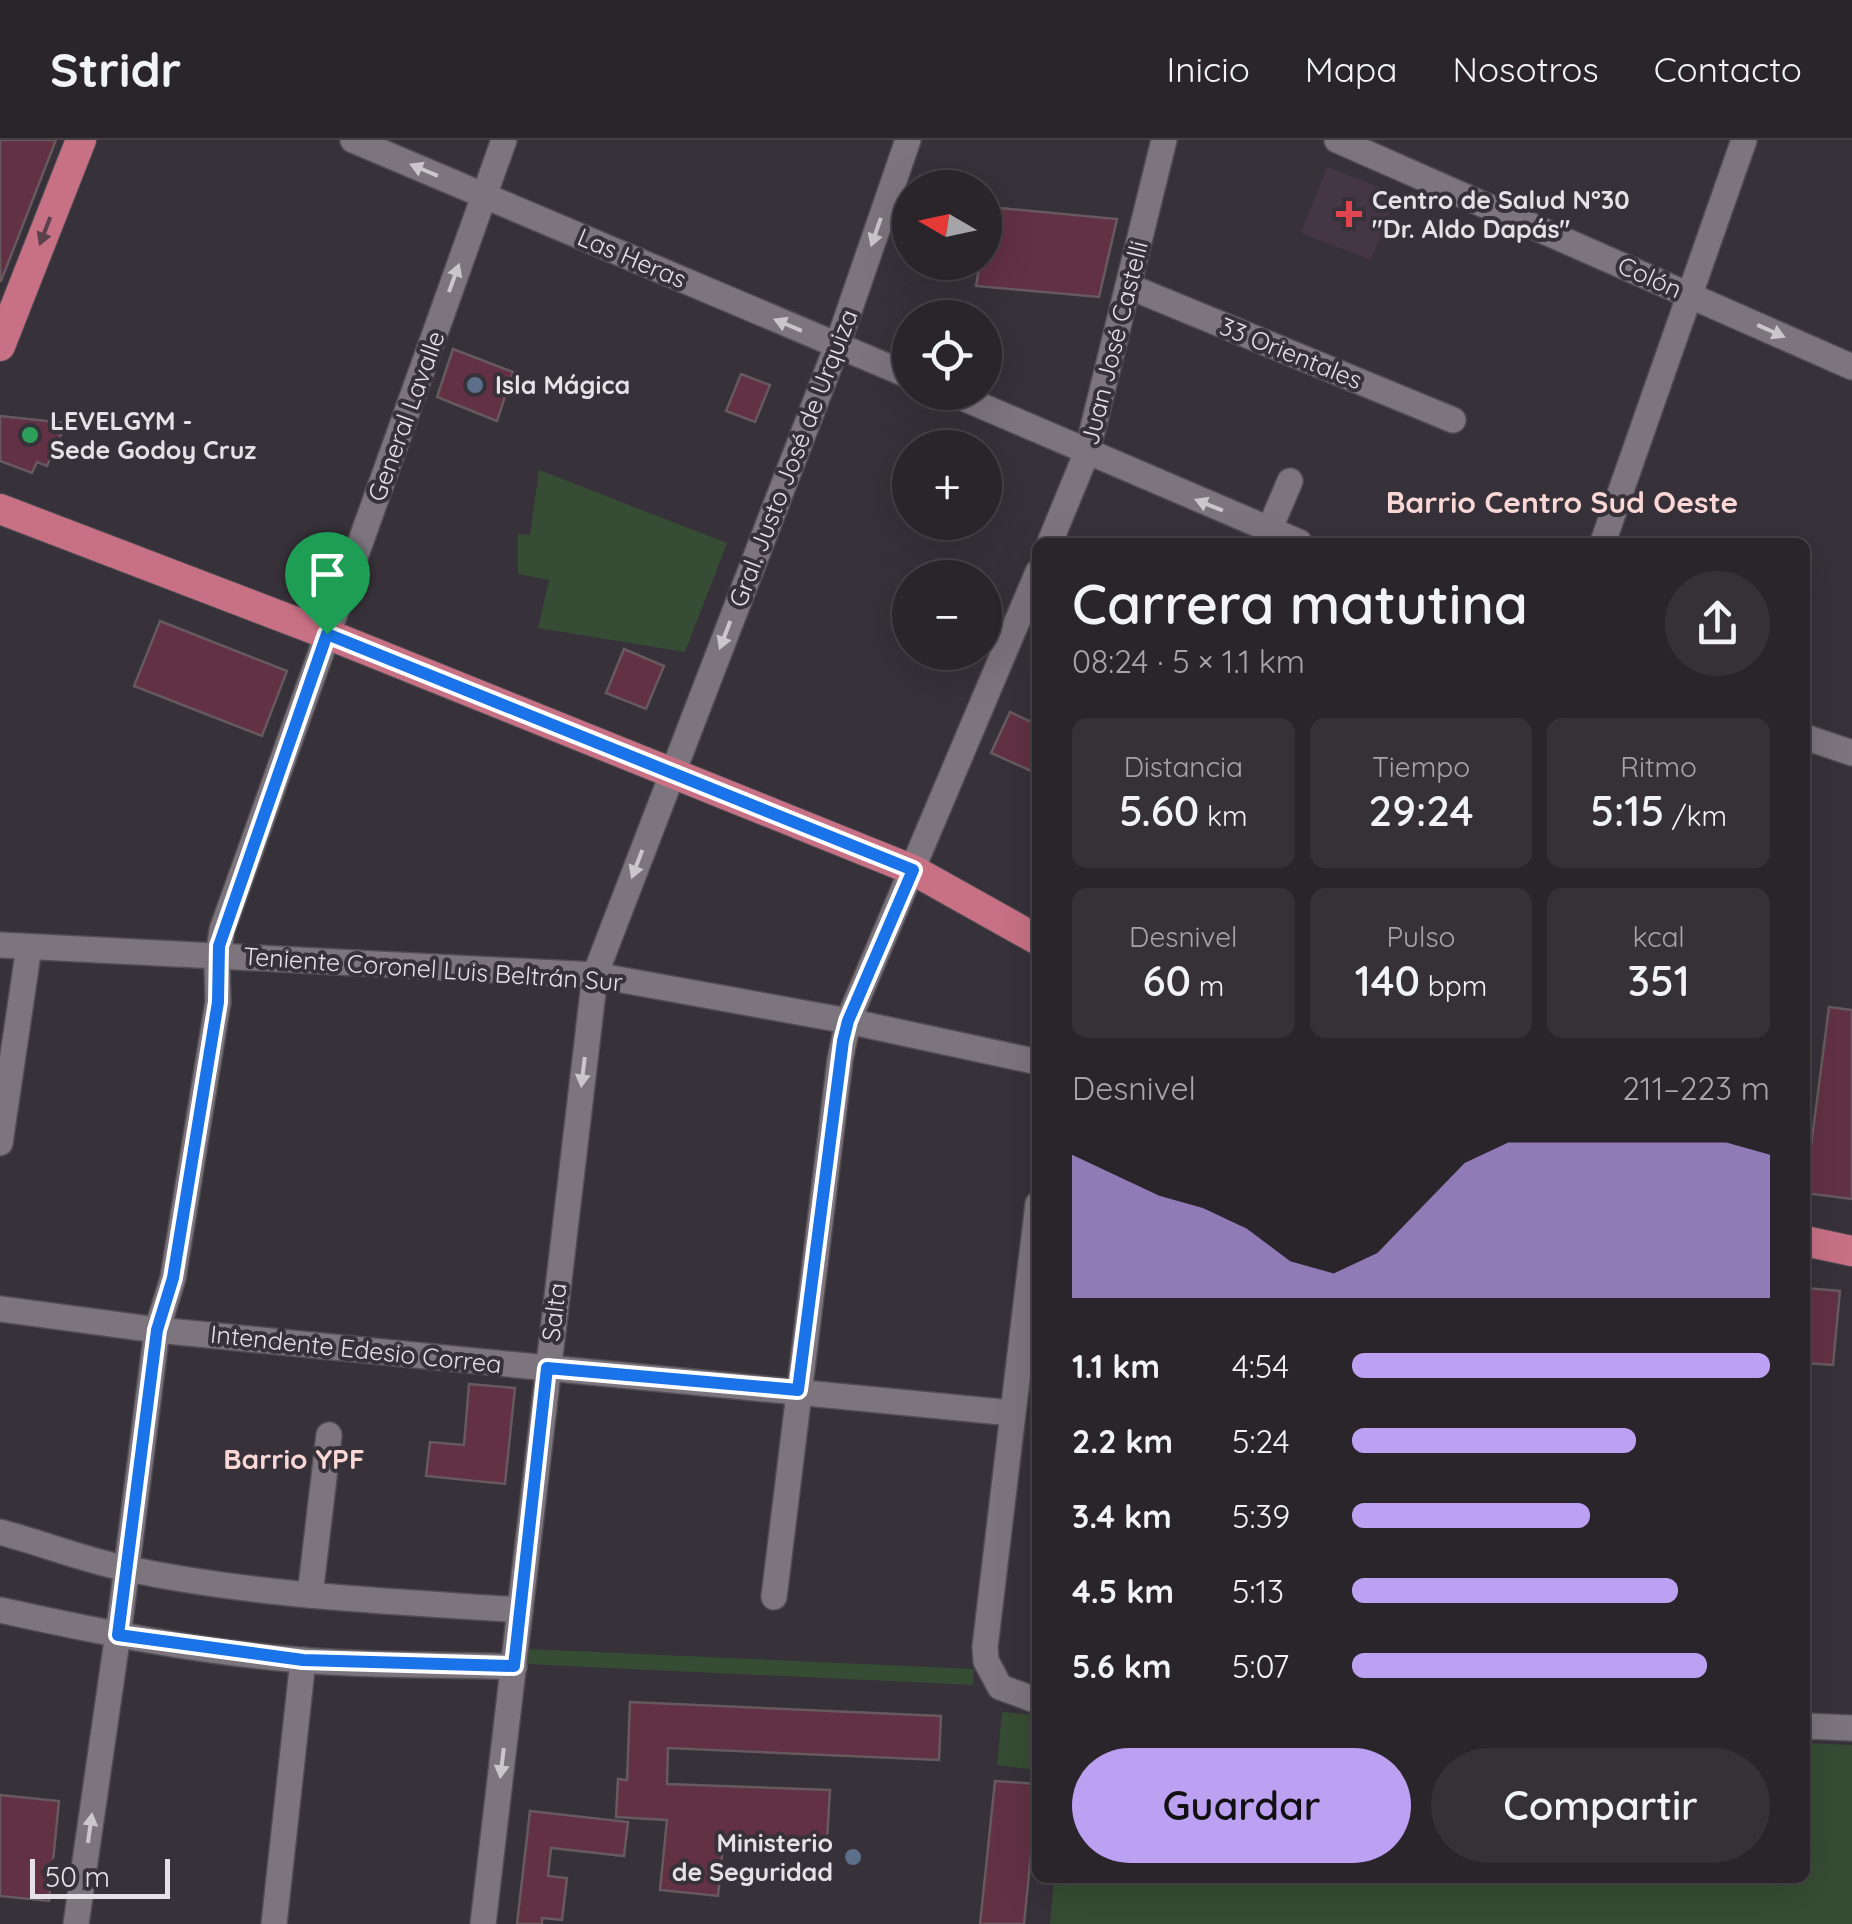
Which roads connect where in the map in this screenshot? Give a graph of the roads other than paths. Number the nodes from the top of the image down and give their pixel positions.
1 (80, 140) edge
2 (353, 140) edge
3 (504, 140) edge
4 (908, 140) edge
5 (1164, 140) edge
6 (1337, 140) edge
7 (1744, 140) edge
8 (484, 196) junction
9 (1128, 286) junction
10 (1690, 294) junction
11 (0, 346) edge
12 (837, 346) junction
13 (1852, 366) edge
14 (892, 369) edge
15 (990, 410) edge
16 (1453, 420) dead end
17 (1087, 452) junction
18 (1290, 482) dead end
19 (0, 508) edge
20 (1267, 536) edge
21 (1052, 538) edge
22 (1603, 538) edge
23 (1032, 586) edge
24 (327, 634) junction
25 (1810, 739) edge
26 (1852, 754) edge
27 (672, 773) junction
28 (913, 870) junction
29 (1032, 937) edge
30 (0, 945) edge
31 (28, 947) junction
32 (218, 955) junction
33 (595, 975) junction
34 (848, 1021) junction
35 (1032, 1061) edge
36 (0, 1142) edge
37 (1810, 1242) edge
38 (1032, 1252) edge
39 (1852, 1252) edge
40 (0, 1309) edge
41 (157, 1330) junction
42 (547, 1368) junction
43 (798, 1390) junction
44 (1012, 1414) junction
45 (329, 1435) dead end
46 (0, 1532) edge
47 (127, 1569) junction
48 (310, 1596) junction
49 (774, 1597) dead end
50 (0, 1610) edge
51 (520, 1610) junction
52 (118, 1635) junction
53 (303, 1660) junction
54 (514, 1666) junction
55 (1032, 1699) edge
56 (1810, 1726) edge
57 (1852, 1728) edge
58 (76, 1924) edge
59 (274, 1924) edge
60 (484, 1924) edge

1 -> 11 main road
8 -> 2 street, Las Heras
3 - 8 street, General Lavalle
4 -> 12 street, Gral. Justo José de Urquiza
5 - 9 street, Juan José Castelli
6 - 10 street, Colón
7 - 10 street
12 -> 8 street, Las Heras
24 -> 8 street, General Lavalle
9 - 16 street, 33 Orientales
9 - 17 street, Juan José Castelli
10 -> 13 street, Colón
10 - 22 street
12 - 14 street, Las Heras
12 -> 27 street, Gral. Justo José de Urquiza
15 - 17 street
20 -> 17 street
17 - 21 street, Juan José Castelli
18 - 20 street
19 - 24 main road
23 - 28 street
24 - 27 main road
24 - 32 street, General Lavalle
25 - 26 street
27 - 28 main road
27 -> 33 street, Salta
28 - 29 main road
28 - 34 street
30 - 31 street, Teniente Coronel Luis Beltrán Sur
31 - 32 street, Teniente Coronel Luis Beltrán Sur
31 - 36 street
32 - 33 street, Teniente Coronel Luis Beltrán Sur
32 - 41 street, General Lavalle
33 - 34 street, Teniente Coronel Luis Beltrán Sur
33 -> 42 street, Salta
34 - 35 street, Teniente Coronel Luis Beltrán Sur
34 - 43 street
37 - 39 main road
38 - 44 street
40 - 41 street, Intendente Edesio Correa
41 - 42 street, Intendente Edesio Correa
41 - 47 street, General Lavalle
42 - 43 street, Intendente Edesio Correa
42 - 51 street, Salta
43 - 44 street, Intendente Edesio Correa
43 - 49 street
44 - 55 street
45 - 48 street
46 - 47 street
47 - 48 street
47 - 52 street, General Lavalle
48 - 51 street
50 - 52 street
51 - 54 street, Salta
52 - 53 street
58 -> 52 street, General Lavalle
53 - 54 street
53 - 59 street
54 -> 60 street, Salta
56 - 57 street

